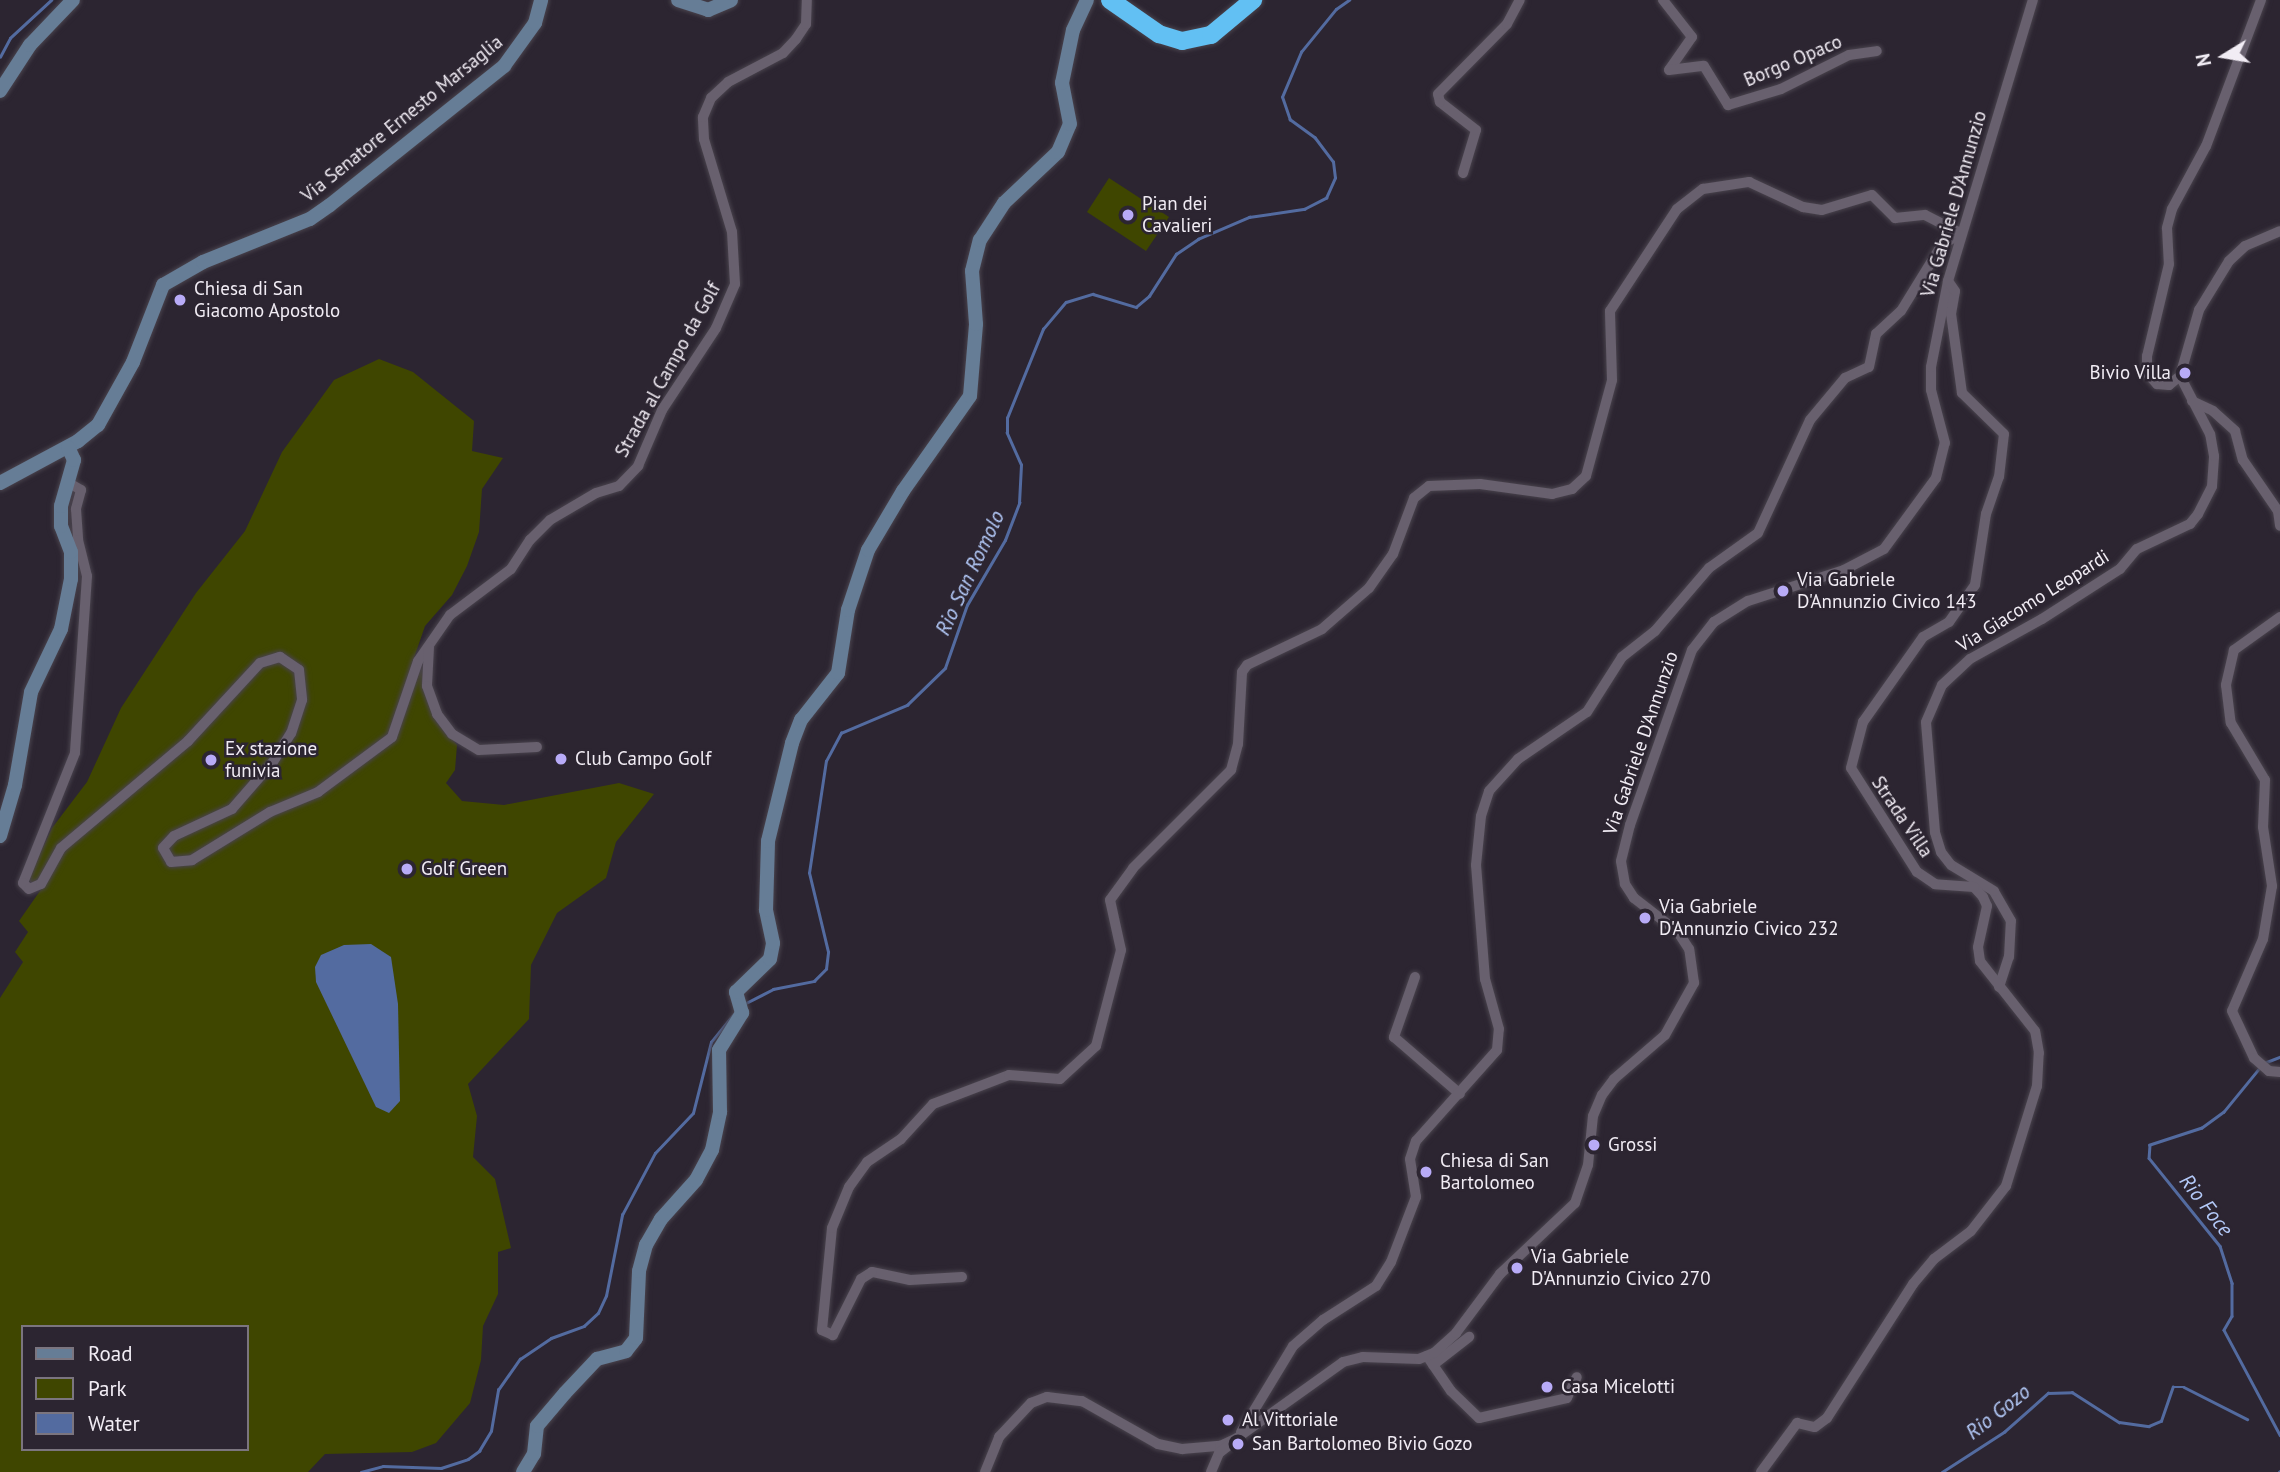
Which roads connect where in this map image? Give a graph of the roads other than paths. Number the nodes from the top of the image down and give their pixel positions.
1 (73, 0) edge
2 (541, 0) edge
3 (678, 0) edge
4 (731, 0) edge
5 (807, 0) edge
6 (1087, 0) edge
7 (1110, 0) edge
8 (1253, 0) edge
9 (1520, 0) edge
10 (1663, 0) edge
11 (2033, 0) edge
12 (2261, 0) edge
13 (1877, 51) dead end
14 (0, 91) edge
15 (1463, 173) dead end
16 (2280, 232) edge
17 (1961, 233) junction
18 (1948, 281) junction
19 (2180, 376) junction
20 (2191, 401) junction
21 (68, 447) junction
22 (0, 483) edge
23 (69, 483) junction
24 (2280, 526) edge
25 (2280, 617) edge
26 (430, 643) junction
27 (537, 747) dead end
28 (0, 836) edge
29 (1979, 886) junction
30 (1415, 977) dead end
31 (1999, 987) junction
32 (2280, 1072) edge
33 (1460, 1094) junction
34 (962, 1277) dead end
35 (1469, 1337) dead end
36 (1427, 1356) junction
37 (1433, 1365) junction
38 (1577, 1377) dead end
39 (1237, 1438) junction
40 (523, 1472) edge
41 (985, 1472) edge
42 (1211, 1472) edge
43 (1761, 1472) edge

1 - 14 street
2 - 21 street, Via Senatore Ernesto Marsaglia
3 - 4 street
5 - 26 street, Strada al Campo da Golf
6 - 40 street
7 - 8 highway
9 - 15 street
10 - 13 street, Borgo Opaco
11 - 17 street, Via Gabriele D'Annunzio
12 - 19 street
16 - 19 street
17 - 18 street, Via Gabriele D'Annunzio
17 - 33 street
17 - 34 street
18 - 29 street, Strada Villa
18 - 36 street, Via Gabriele D'Annunzio
19 - 20 street, Via Giacomo Leopardi
20 - 24 street
20 - 29 street, Via Giacomo Leopardi
21 - 22 street, Via Senatore Ernesto Marsaglia
21 - 23 street
23 - 26 street, Strada al Campo da Golf
23 - 28 street
25 - 32 street
26 - 27 street
29 - 31 street
29 - 31 street, Via Giacomo Leopardi
30 - 33 street
31 - 43 street
33 - 39 street
35 - 37 street
36 - 37 street
36 - 39 street
37 - 38 street
39 - 41 street
39 - 42 street

